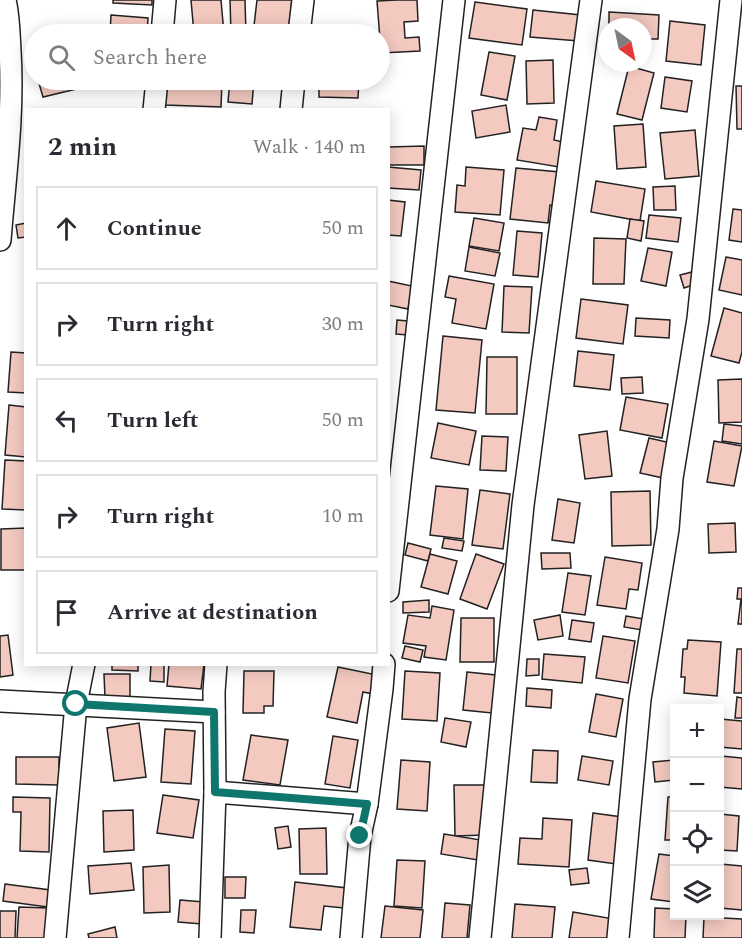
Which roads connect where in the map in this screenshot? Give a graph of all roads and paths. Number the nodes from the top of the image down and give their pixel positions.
1 (5, 0) edge
2 (165, 0) edge
3 (303, 0) edge
4 (454, 0) edge
5 (591, 0) edge
6 (731, 0) edge
7 (163, 24) edge
8 (300, 24) edge
9 (156, 90) edge
10 (293, 90) edge
11 (154, 108) edge
12 (291, 108) edge
13 (0, 240) edge
14 (390, 573) edge
15 (84, 666) edge
16 (216, 666) edge
17 (384, 666) edge
18 (0, 700) edge
19 (76, 704) junction
20 (214, 712) junction
21 (215, 792) junction
22 (367, 804) junction
23 (55, 938) edge
24 (210, 938) edge
25 (351, 938) edge
26 (480, 938) edge
27 (618, 938) edge

1 - 13 street
2 - 7 street
3 - 8 street
4 - 14 street
5 - 26 street
6 - 27 street
9 - 11 street
10 - 12 street
15 - 19 street
16 - 20 street
17 - 22 street
18 - 19 street
19 - 20 street
19 - 23 street
20 - 21 street
21 - 22 street
21 - 24 street
22 - 25 street

